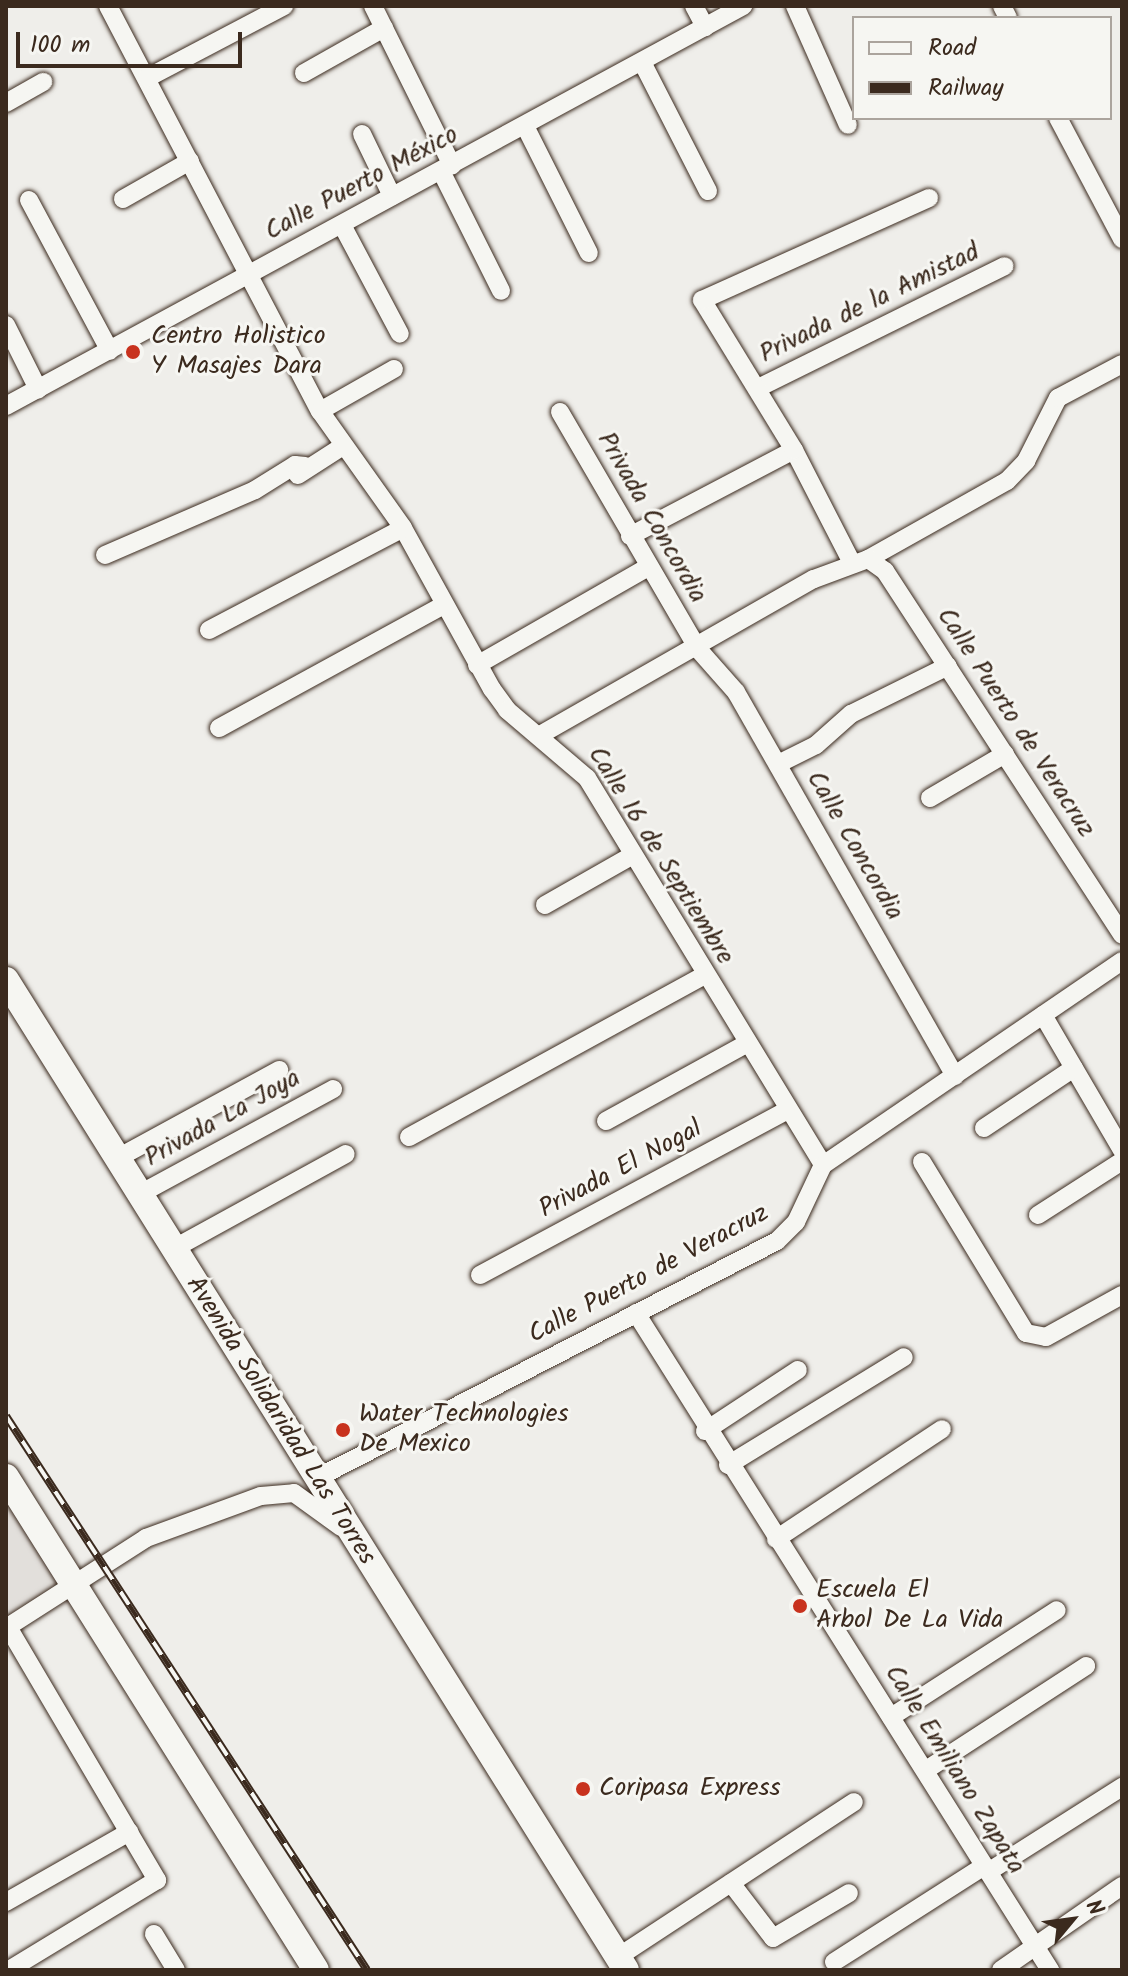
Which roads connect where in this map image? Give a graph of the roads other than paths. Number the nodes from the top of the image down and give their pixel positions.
1 (108, 6) edge
2 (284, 6) edge
3 (373, 6) edge
4 (694, 6) edge
5 (743, 6) edge
6 (795, 6) edge
7 (705, 27) junction
8 (384, 28) junction
9 (642, 62) junction
10 (304, 73) dead end
11 (147, 78) junction
12 (43, 82) dead end
13 (6, 103) edge
14 (1059, 120) edge
15 (848, 125) dead end
16 (525, 126) junction
17 (362, 134) dead end
18 (190, 161) junction
19 (446, 168) junction
20 (708, 191) dead end
21 (392, 196) junction
22 (929, 198) dead end
23 (123, 199) dead end
24 (29, 200) dead end
25 (342, 225) junction
26 (1122, 239) edge
27 (589, 253) dead end
28 (1005, 266) dead end
29 (250, 274) junction
30 (501, 291) dead end
31 (6, 325) edge
32 (400, 334) dead end
33 (110, 351) junction
34 (1122, 364) edge
35 (394, 369) dead end
36 (758, 388) junction
37 (38, 389) junction
38 (6, 406) edge
39 (320, 411) junction
40 (560, 412) dead end
41 (343, 446) junction
42 (794, 450) junction
43 (403, 528) junction
44 (630, 536) junction
45 (105, 555) dead end
46 (860, 560) junction
47 (648, 567) junction
48 (444, 605) junction
49 (209, 630) dead end
50 (698, 649) junction
51 (477, 665) junction
52 (948, 666) junction
53 (219, 728) dead end
54 (540, 735) junction
55 (1005, 754) junction
56 (778, 764) junction
57 (930, 798) dead end
58 (633, 855) junction
59 (545, 905) dead end
60 (1122, 935) edge
61 (1122, 961) edge
62 (705, 975) junction
63 (6, 980) edge
64 (1043, 1015) junction
65 (746, 1044) junction
66 (1074, 1068) junction
67 (279, 1070) dead end
68 (955, 1076) junction
69 (333, 1089) dead end
70 (786, 1111) junction
71 (606, 1121) dead end
72 (984, 1128) dead end
73 (409, 1137) dead end
74 (1122, 1150) edge
75 (346, 1154) dead end
76 (116, 1159) junction
77 (1122, 1161) edge
78 (922, 1162) dead end
79 (823, 1165) junction
80 (138, 1195) junction
81 (1038, 1215) dead end
82 (173, 1249) junction
83 (480, 1275) dead end
84 (1122, 1295) edge
85 (636, 1313) junction
86 (904, 1357) dead end
87 (798, 1370) dead end
88 (942, 1429) dead end
89 (705, 1431) junction
90 (728, 1465) junction
91 (6, 1477) edge
92 (317, 1478) junction
93 (776, 1539) junction
94 (360, 1547) junction
95 (75, 1587) junction
96 (1057, 1610) dead end
97 (7, 1627) edge
98 (1086, 1666) dead end
99 (891, 1717) junction
100 (926, 1770) junction
101 (1122, 1787) edge
102 (854, 1802) dead end
103 (129, 1832) junction
104 (986, 1869) junction
105 (731, 1883) junction
106 (1122, 1886) edge
107 (849, 1893) dead end
108 (6, 1902) edge
109 (154, 1934) dead end
110 (1036, 1948) junction
111 (834, 1962) dead end
112 (36, 1963) edge
113 (618, 1966) edge
114 (9, 1970) edge
115 (176, 1970) edge
116 (316, 1970) edge
117 (1001, 1970) edge
118 (1050, 1970) edge

1 - 11 street, Calle 16 de Septiembre
2 - 11 street
3 - 8 street
4 - 7 street
5 - 7 street, Calle Puerto México
6 - 15 street
7 - 9 street, Calle Puerto México
8 - 10 street
8 - 19 street
9 - 16 street, Calle Puerto México
9 - 20 street
11 - 18 street, Calle 16 de Septiembre
12 - 13 street
14 - 26 street
16 - 19 street, Calle Puerto México
16 - 27 street
17 - 21 street
18 - 23 street
18 - 29 street, Calle 16 de Septiembre
19 - 21 street, Calle Puerto México
19 - 30 street
21 - 25 street, Calle Puerto México
22 - 36 street, Privada de la Amistad
24 - 33 street
25 - 29 street, Calle Puerto México
25 - 32 street
28 - 36 street, Privada de la Amistad
29 - 33 street, Calle Puerto México
29 - 39 street, Calle 16 de Septiembre
31 - 37 street
33 - 37 street, Calle Puerto México
34 - 46 street
35 - 39 street
36 - 42 street, Privada de la Amistad
37 - 38 street, Calle Puerto México
39 - 41 street, Calle 16 de Septiembre
40 - 44 street, Privada Concordia
41 - 43 street, Calle 16 de Septiembre
41 - 45 street
42 - 44 street
42 - 46 street, Privada de la Amistad
43 - 48 street, Calle 16 de Septiembre
43 - 49 street
44 - 47 street, Privada Concordia
46 - 50 street
46 - 52 street, Calle Puerto de Veracruz
47 - 50 street, Privada Concordia
47 - 51 street
48 - 51 street, Calle 16 de Septiembre
48 - 53 street
50 - 54 street
50 - 56 street, Calle Concordia
51 - 54 street, Calle 16 de Septiembre
52 - 55 street, Calle Puerto de Veracruz
52 - 56 street
54 - 58 street, Calle 16 de Septiembre
55 - 57 street
55 - 60 street, Calle Puerto de Veracruz
56 - 68 street, Calle Concordia
58 - 59 street
58 - 62 street, Calle 16 de Septiembre
61 - 64 street, Calle Puerto de Veracruz
62 - 65 street, Calle 16 de Septiembre
62 - 73 street
63 - 76 main road, Avenida Solidaridad Las Torres
64 - 66 street
64 - 68 street, Calle Puerto de Veracruz
65 - 70 street, Calle 16 de Septiembre
65 - 71 street
66 - 72 street
66 - 74 street
67 - 76 street
68 - 79 street, Calle Puerto de Veracruz
69 - 80 street, Privada La Joya
70 - 79 street, Calle 16 de Septiembre
70 - 83 street, Privada El Nogal
75 - 82 street
76 - 80 main road, Avenida Solidaridad Las Torres
77 - 81 street
78 - 84 street
79 - 85 street, Calle Puerto de Veracruz
80 - 82 main road, Avenida Solidaridad Las Torres
82 - 92 main road, Avenida Solidaridad Las Torres
85 - 89 street, Calle Emiliano Zapata
85 - 92 street, Calle Puerto de Veracruz
86 - 90 street
87 - 89 street
88 - 93 street
89 - 90 street, Calle Emiliano Zapata
90 - 93 street, Calle Emiliano Zapata
91 - 95 main road
92 - 94 main road, Avenida Solidaridad Las Torres
93 - 99 street, Calle Emiliano Zapata
94 - 95 street
94 - 113 main road, Avenida Solidaridad Las Torres
95 - 97 street
95 - 116 main road
96 - 99 street
97 - 103 street
98 - 100 street
99 - 100 street, Calle Emiliano Zapata
100 - 104 street, Calle Emiliano Zapata
101 - 104 street
102 - 105 street
103 - 108 street
103 - 112 street
104 - 110 street, Calle Emiliano Zapata
104 - 111 street
105 - 107 street
105 - 113 street
106 - 110 street
109 - 115 street
110 - 117 street
110 - 118 street, Calle Emiliano Zapata
112 - 114 street

